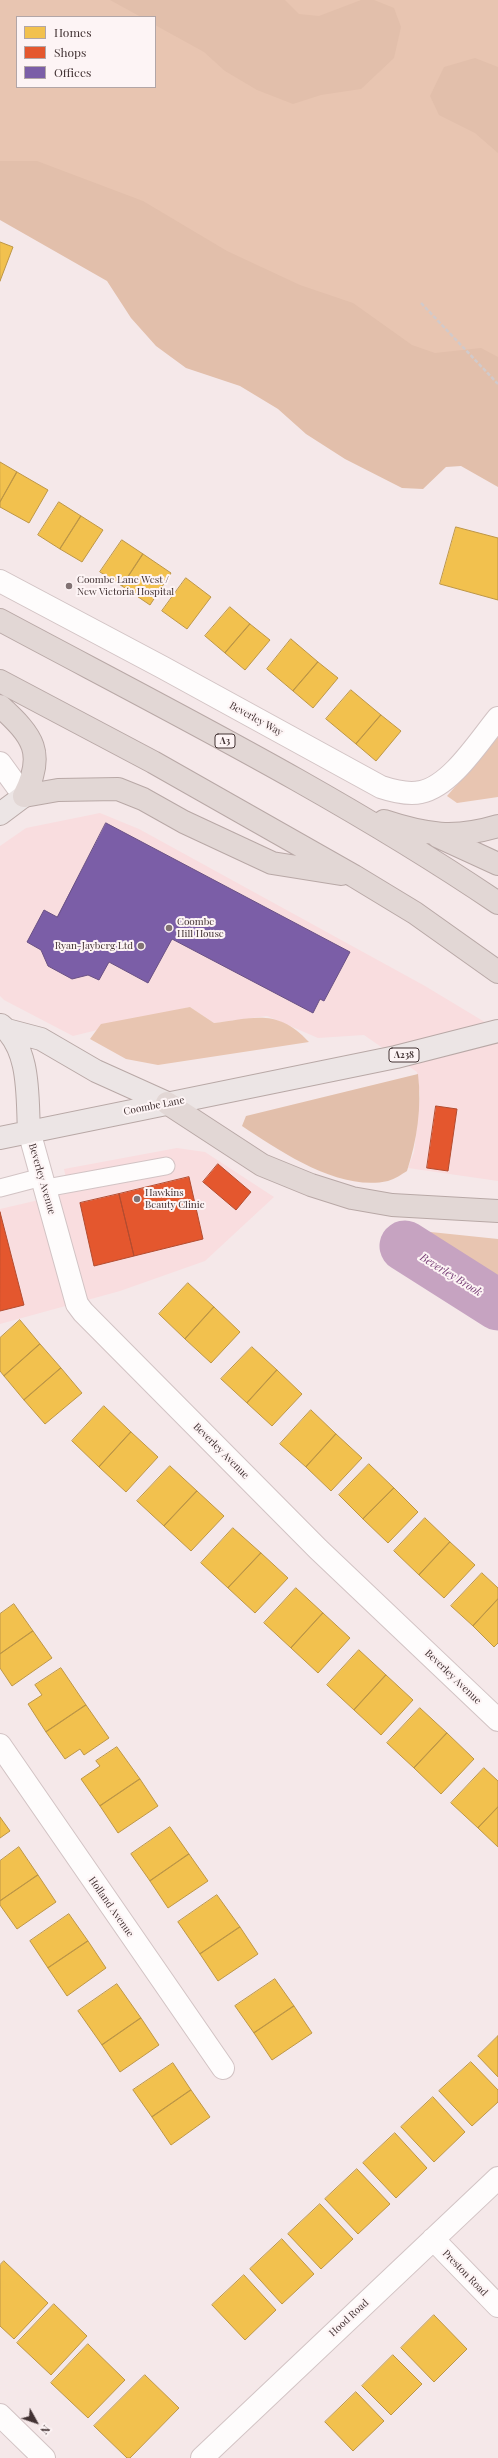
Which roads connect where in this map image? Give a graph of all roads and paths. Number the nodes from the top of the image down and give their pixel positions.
1 (422, 303) dead end
2 (498, 384) edge
3 (0, 581) edge
4 (0, 620) edge
5 (0, 681) edge
6 (0, 706) edge
7 (498, 718) edge
8 (0, 763) edge
9 (24, 796) junction
10 (348, 809) junction
11 (0, 814) edge
12 (498, 826) edge
13 (436, 835) junction
14 (498, 864) edge
15 (354, 876) junction
16 (498, 903) edge
17 (498, 972) edge
18 (4, 1027) edge
19 (498, 1031) edge
20 (167, 1104) junction
21 (29, 1131) junction
22 (0, 1138) edge
23 (166, 1166) dead end
24 (44, 1183) junction
25 (0, 1188) edge
26 (498, 1211) edge
27 (498, 1720) edge
28 (0, 1745) edge
29 (223, 2068) dead end
30 (498, 2178) edge
31 (433, 2239) junction
32 (498, 2306) edge
33 (0, 2415) edge
34 (44, 2458) edge
35 (202, 2458) edge

1 - 2 path
3 - 7 street, Beverley Way
4 - 10 highway, A3
5 - 15 highway
6 - 9 highway
8 - 9 street
9 - 11 main road
9 - 15 highway
10 - 13 highway
10 - 16 highway, A3
12 - 13 highway
13 - 14 highway
15 - 17 highway
18 - 20 main road
18 - 21 main road
19 - 20 main road, Coombe Lane / A238
20 - 21 main road, Coombe Lane / A238
20 - 26 highway
21 - 22 main road, Coombe Lane / A238
21 - 24 street, Beverley Avenue
23 - 24 lane
24 - 25 lane
24 - 27 street, Beverley Avenue
28 - 29 street, Holland Avenue
30 - 31 street, Hood Road
31 - 32 street, Preston Road
31 - 35 street, Hood Road
33 - 34 street

